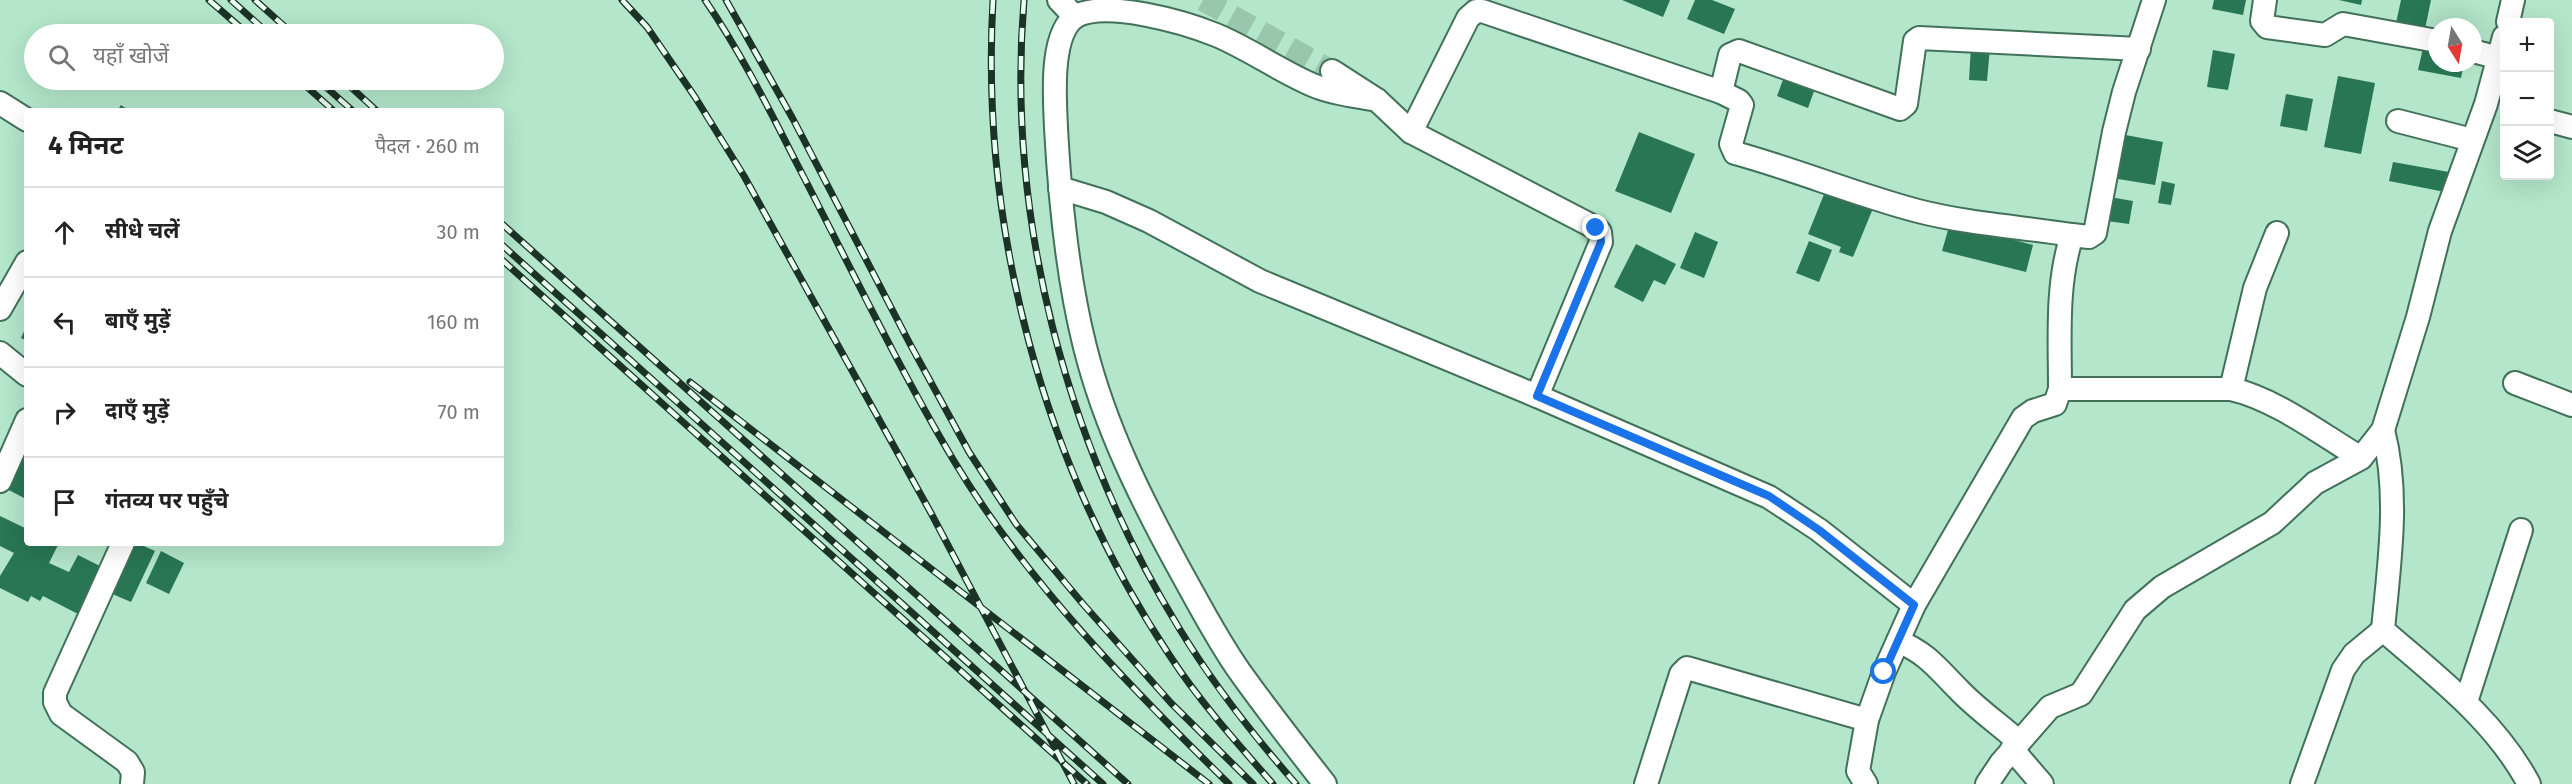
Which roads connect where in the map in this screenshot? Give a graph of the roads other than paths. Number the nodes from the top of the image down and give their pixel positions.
1 (1059, 0) edge
2 (2154, 0) edge
3 (2265, 0) edge
4 (2513, 0) edge
5 (1075, 17) junction
6 (2509, 18) edge
7 (2428, 39) edge
8 (2500, 47) edge
9 (2139, 49) junction
10 (2482, 50) edge
11 (2500, 64) edge
12 (1332, 71) tunnel mouth
13 (1721, 92) junction
14 (1377, 100) junction
15 (0, 102) edge
16 (2495, 107) edge
17 (24, 118) edge
18 (2398, 121) dead end
19 (2554, 122) edge
20 (2572, 126) edge
21 (1411, 132) junction
22 (2472, 140) junction
23 (1060, 188) junction
24 (2277, 233) dead end
25 (2072, 235) junction
26 (24, 266) edge
27 (4, 294) edge
28 (0, 352) edge
29 (24, 372) edge
30 (2515, 383) dead end
31 (2060, 389) junction
32 (2231, 389) junction
33 (1537, 396) junction
34 (2572, 405) edge
35 (24, 427) edge
36 (2383, 430) junction
37 (2361, 458) junction
38 (0, 481) edge
39 (2522, 530) dead end
40 (122, 546) edge
41 (1914, 605) junction
42 (2383, 630) junction
43 (1898, 641) junction
44 (2466, 702) junction
45 (1867, 720) junction
46 (2015, 746) junction
47 (132, 784) edge
48 (1325, 784) edge
49 (1646, 784) edge
50 (1866, 784) edge
51 (1987, 784) edge
52 (2042, 784) edge
53 (2301, 784) edge
54 (2529, 784) edge

1 - 5 street
2 - 9 street
3 - 7 street
4 - 6 street
5 - 14 street
5 - 23 street
8 - 10 street
9 - 13 street
9 - 25 street
11 - 16 street
12 - 14 street
13 - 21 street
13 - 25 street
14 - 21 street
15 - 17 street
16 - 22 street
18 - 22 street
19 - 20 street
21 - 33 street
22 - 36 street
23 - 33 street
23 - 48 street
24 - 32 street
25 - 31 street
26 - 27 street
28 - 29 street
30 - 34 street
31 - 32 street
31 - 41 street
32 - 37 street
33 - 41 street
35 - 38 street
36 - 37 street
36 - 42 street
37 - 46 street
39 - 44 street
40 - 47 street
41 - 43 street
42 - 44 street
42 - 53 street
43 - 45 street
43 - 46 street
44 - 54 street
45 - 49 street
45 - 50 street
46 - 51 street
46 - 52 street

